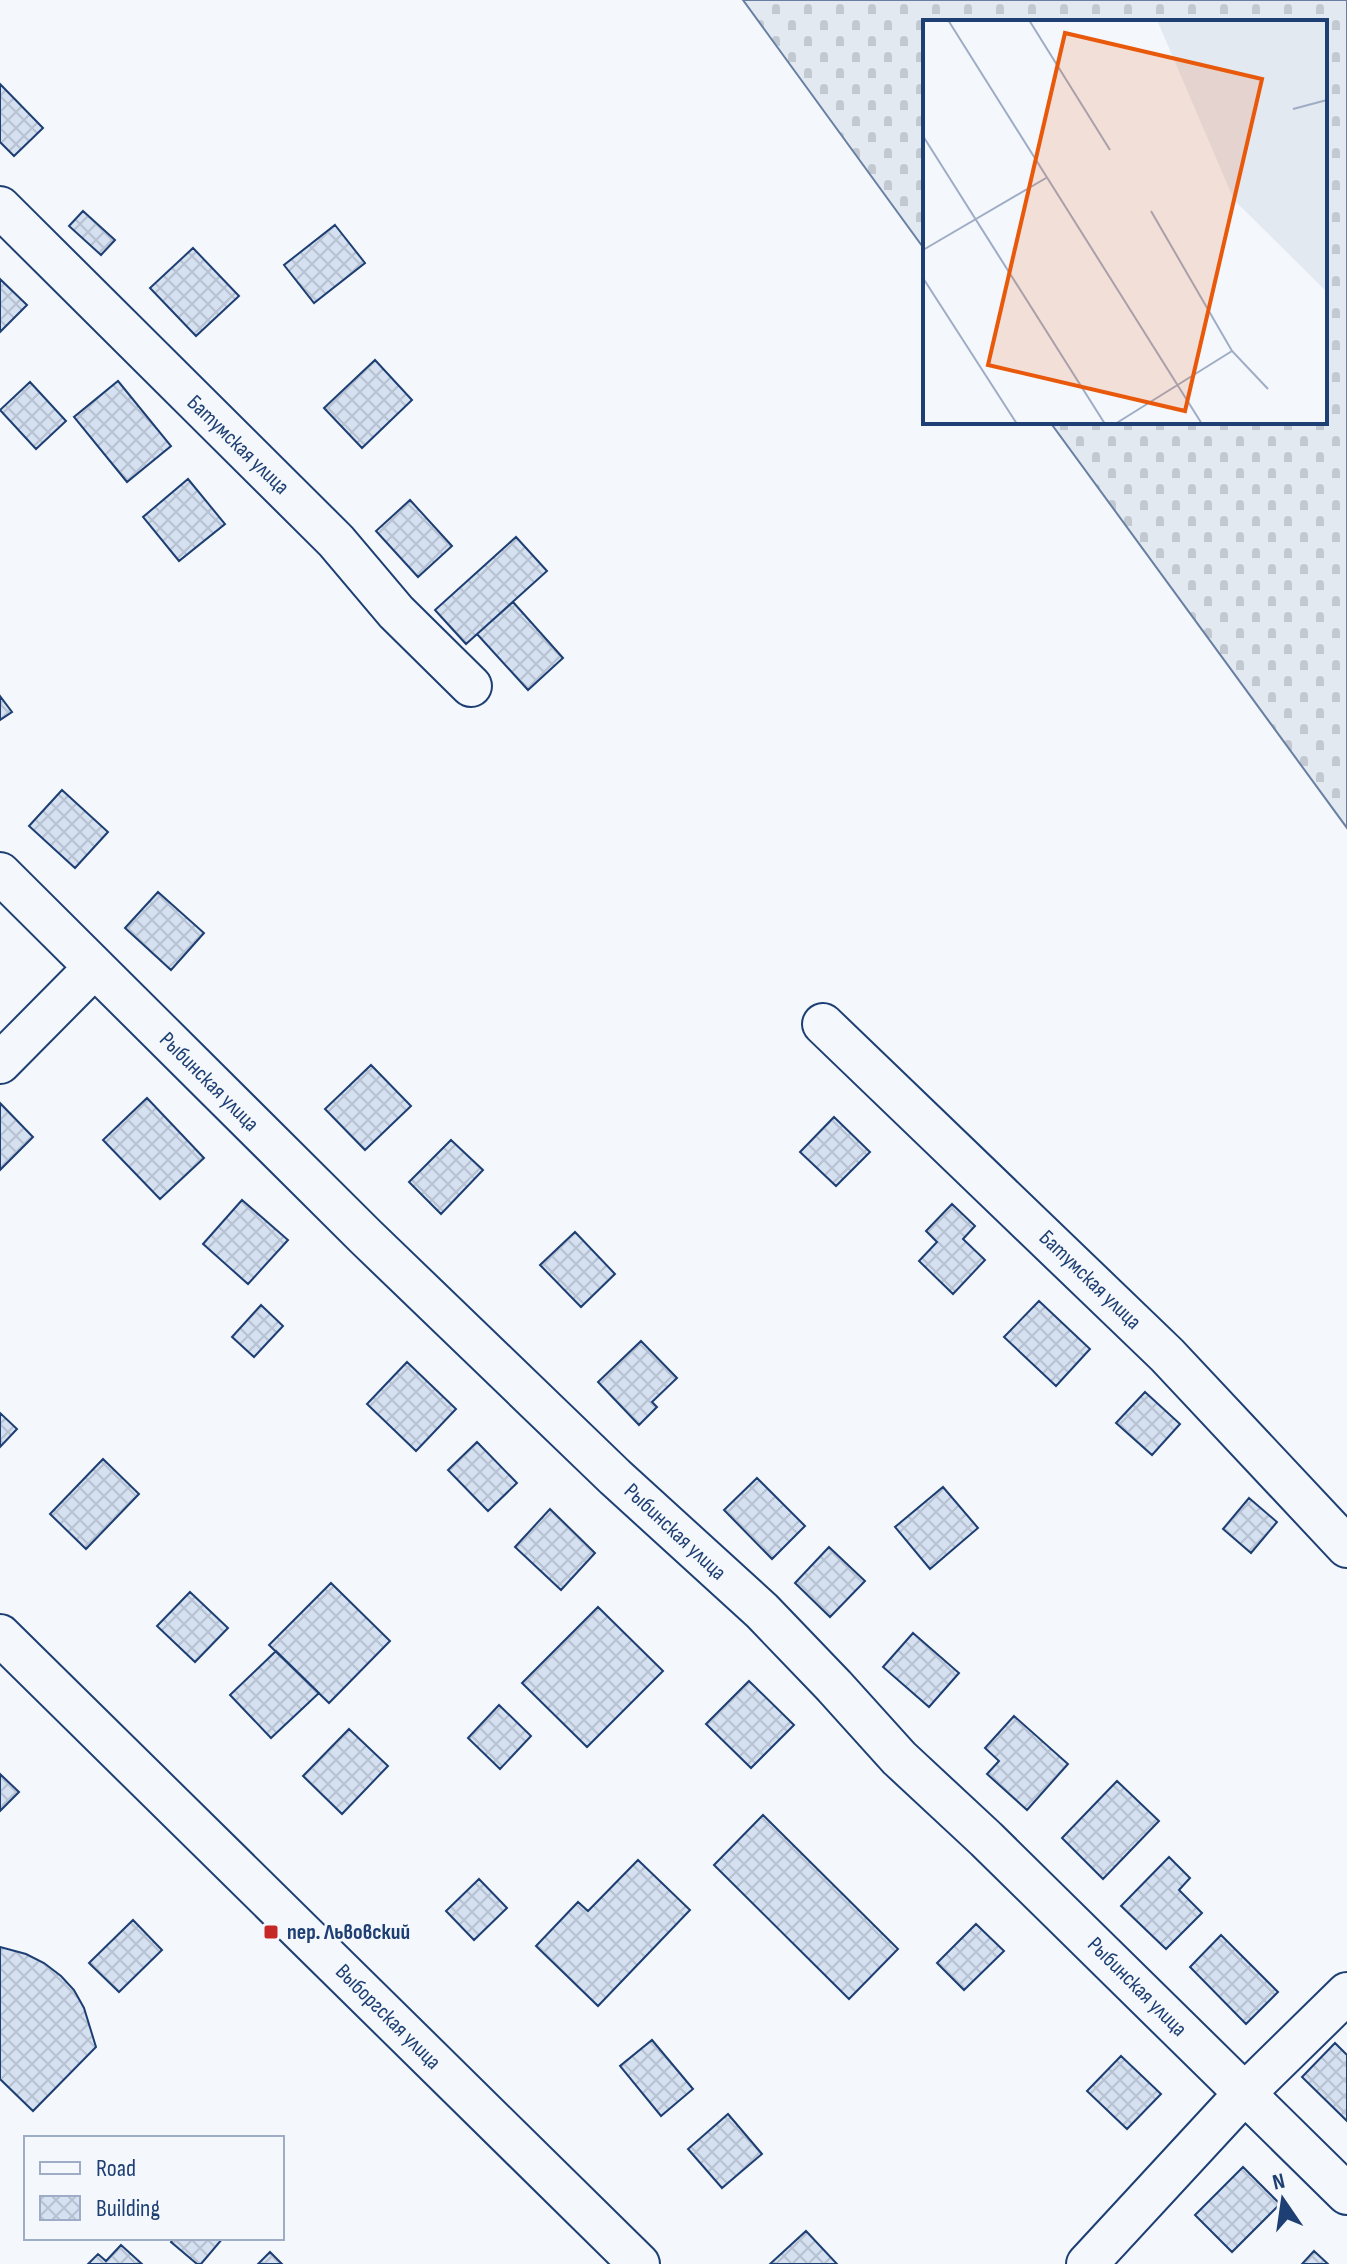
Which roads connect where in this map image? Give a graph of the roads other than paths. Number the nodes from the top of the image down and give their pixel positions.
1 (0, 207) edge
2 (471, 686) dead end
3 (0, 873) edge
4 (94, 968) junction
5 (823, 1024) dead end
6 (0, 1063) edge
7 (1347, 1547) edge
8 (0, 1635) edge
9 (1347, 1993) edge
10 (1245, 2093) junction
11 (1347, 2194) edge
12 (639, 2264) edge
13 (1087, 2264) edge

1 - 2 street, Батумская улица
3 - 4 street, Рыбинская улица
4 - 6 street
4 - 10 street, Рыбинская улица
5 - 7 street, Батумская улица
8 - 12 street, Выборгская улица
9 - 10 street
10 - 11 street, Рыбинская улица
10 - 13 street

